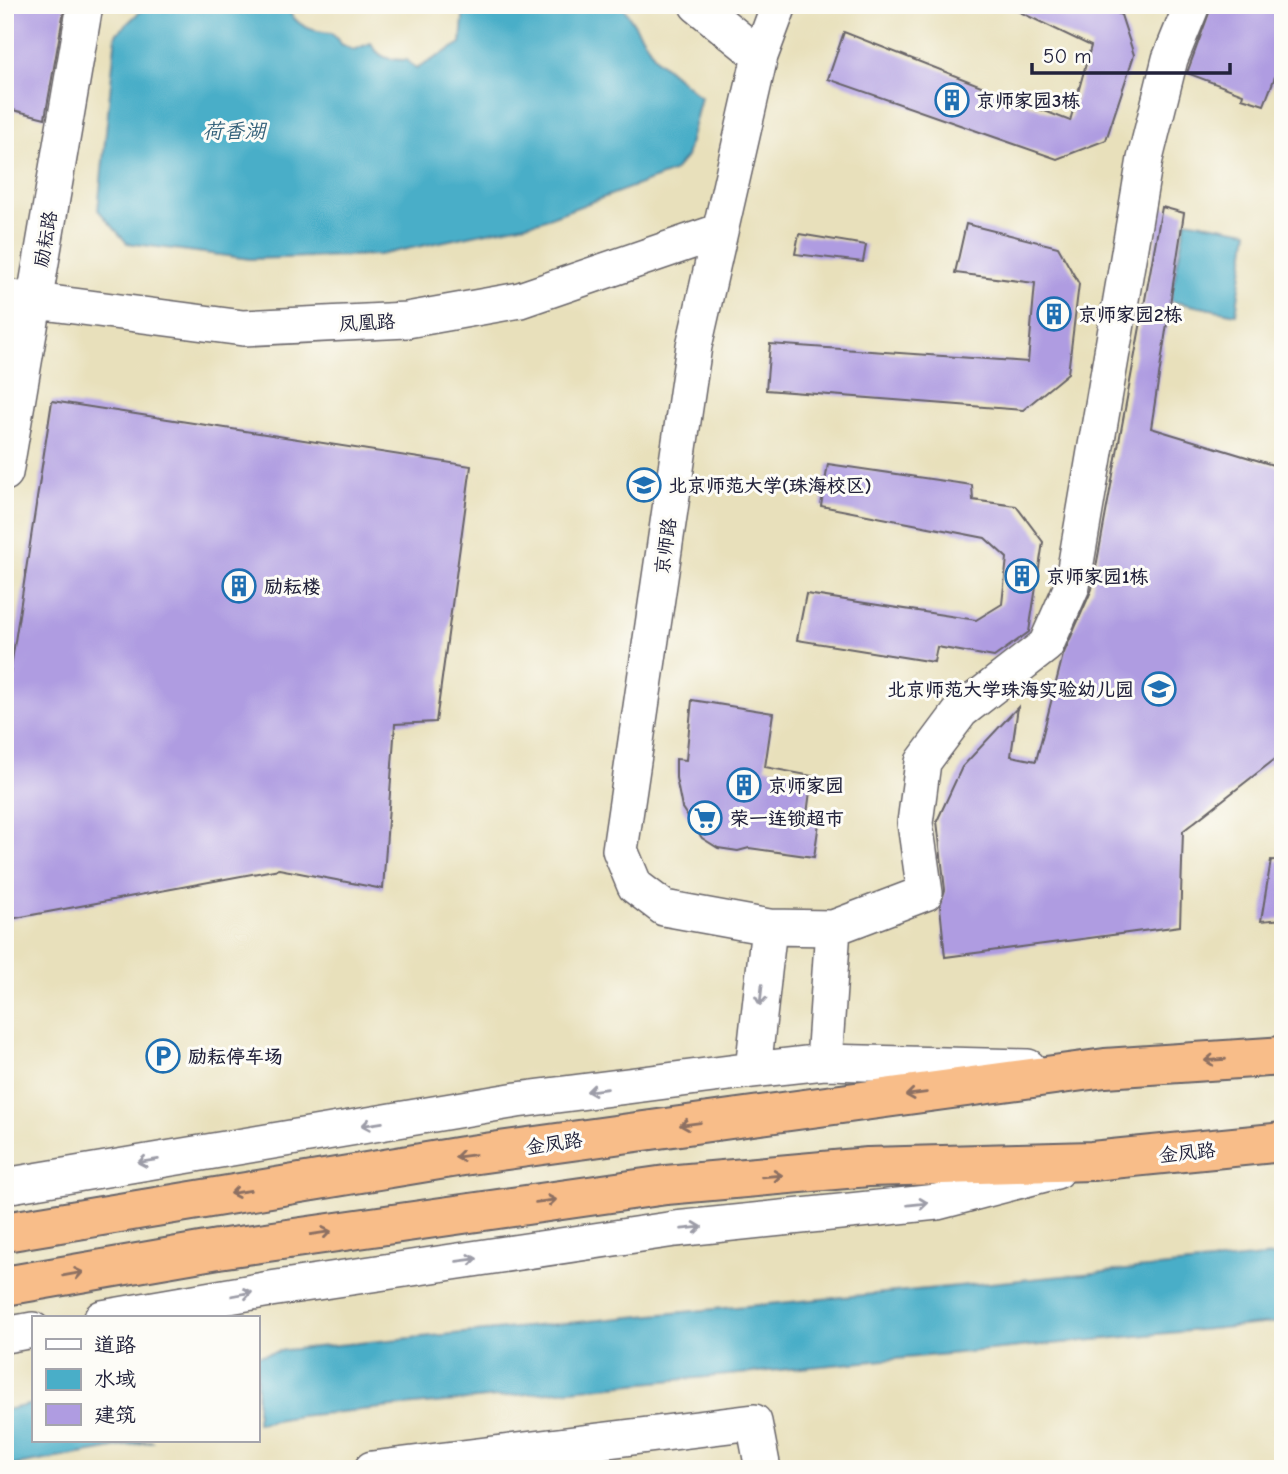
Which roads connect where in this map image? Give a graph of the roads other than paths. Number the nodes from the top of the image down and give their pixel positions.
1 (85, 5) edge
2 (697, 5) edge
3 (779, 5) edge
4 (1192, 5) edge
5 (760, 56) junction
6 (718, 232) junction
7 (20, 300) edge
8 (5, 473) edge
9 (769, 927) junction
10 (833, 928) junction
11 (1283, 1056) edge
12 (824, 1062) junction
13 (1105, 1068) junction
14 (752, 1070) junction
15 (1283, 1142) edge
16 (1092, 1161) junction
17 (5, 1186) edge
18 (5, 1232) edge
19 (5, 1286) edge
20 (114, 1316) edge
21 (32, 1330) edge
22 (5, 1335) edge
23 (372, 1469) edge
24 (763, 1469) edge

1 - 7 street, 励耘路
2 - 5 street
3 - 5 street, 京师路
4 - 10 street
5 - 6 street, 京师路
6 - 7 street, 凤凰路
6 - 9 street, 京师路
7 - 8 street, 励耘路
9 - 10 street, 京师路
9 -> 14 street
10 - 12 street
11 -> 13 highway, 金凤路
12 - 13 street, 金凤路
12 - 14 street, 金凤路
13 -> 18 highway, 金凤路
14 -> 17 street, 金凤路
15 - 16 highway, 金凤路
19 -> 16 highway, 金凤路
20 -> 16 street, 金凤路
21 - 22 street
23 - 24 street

